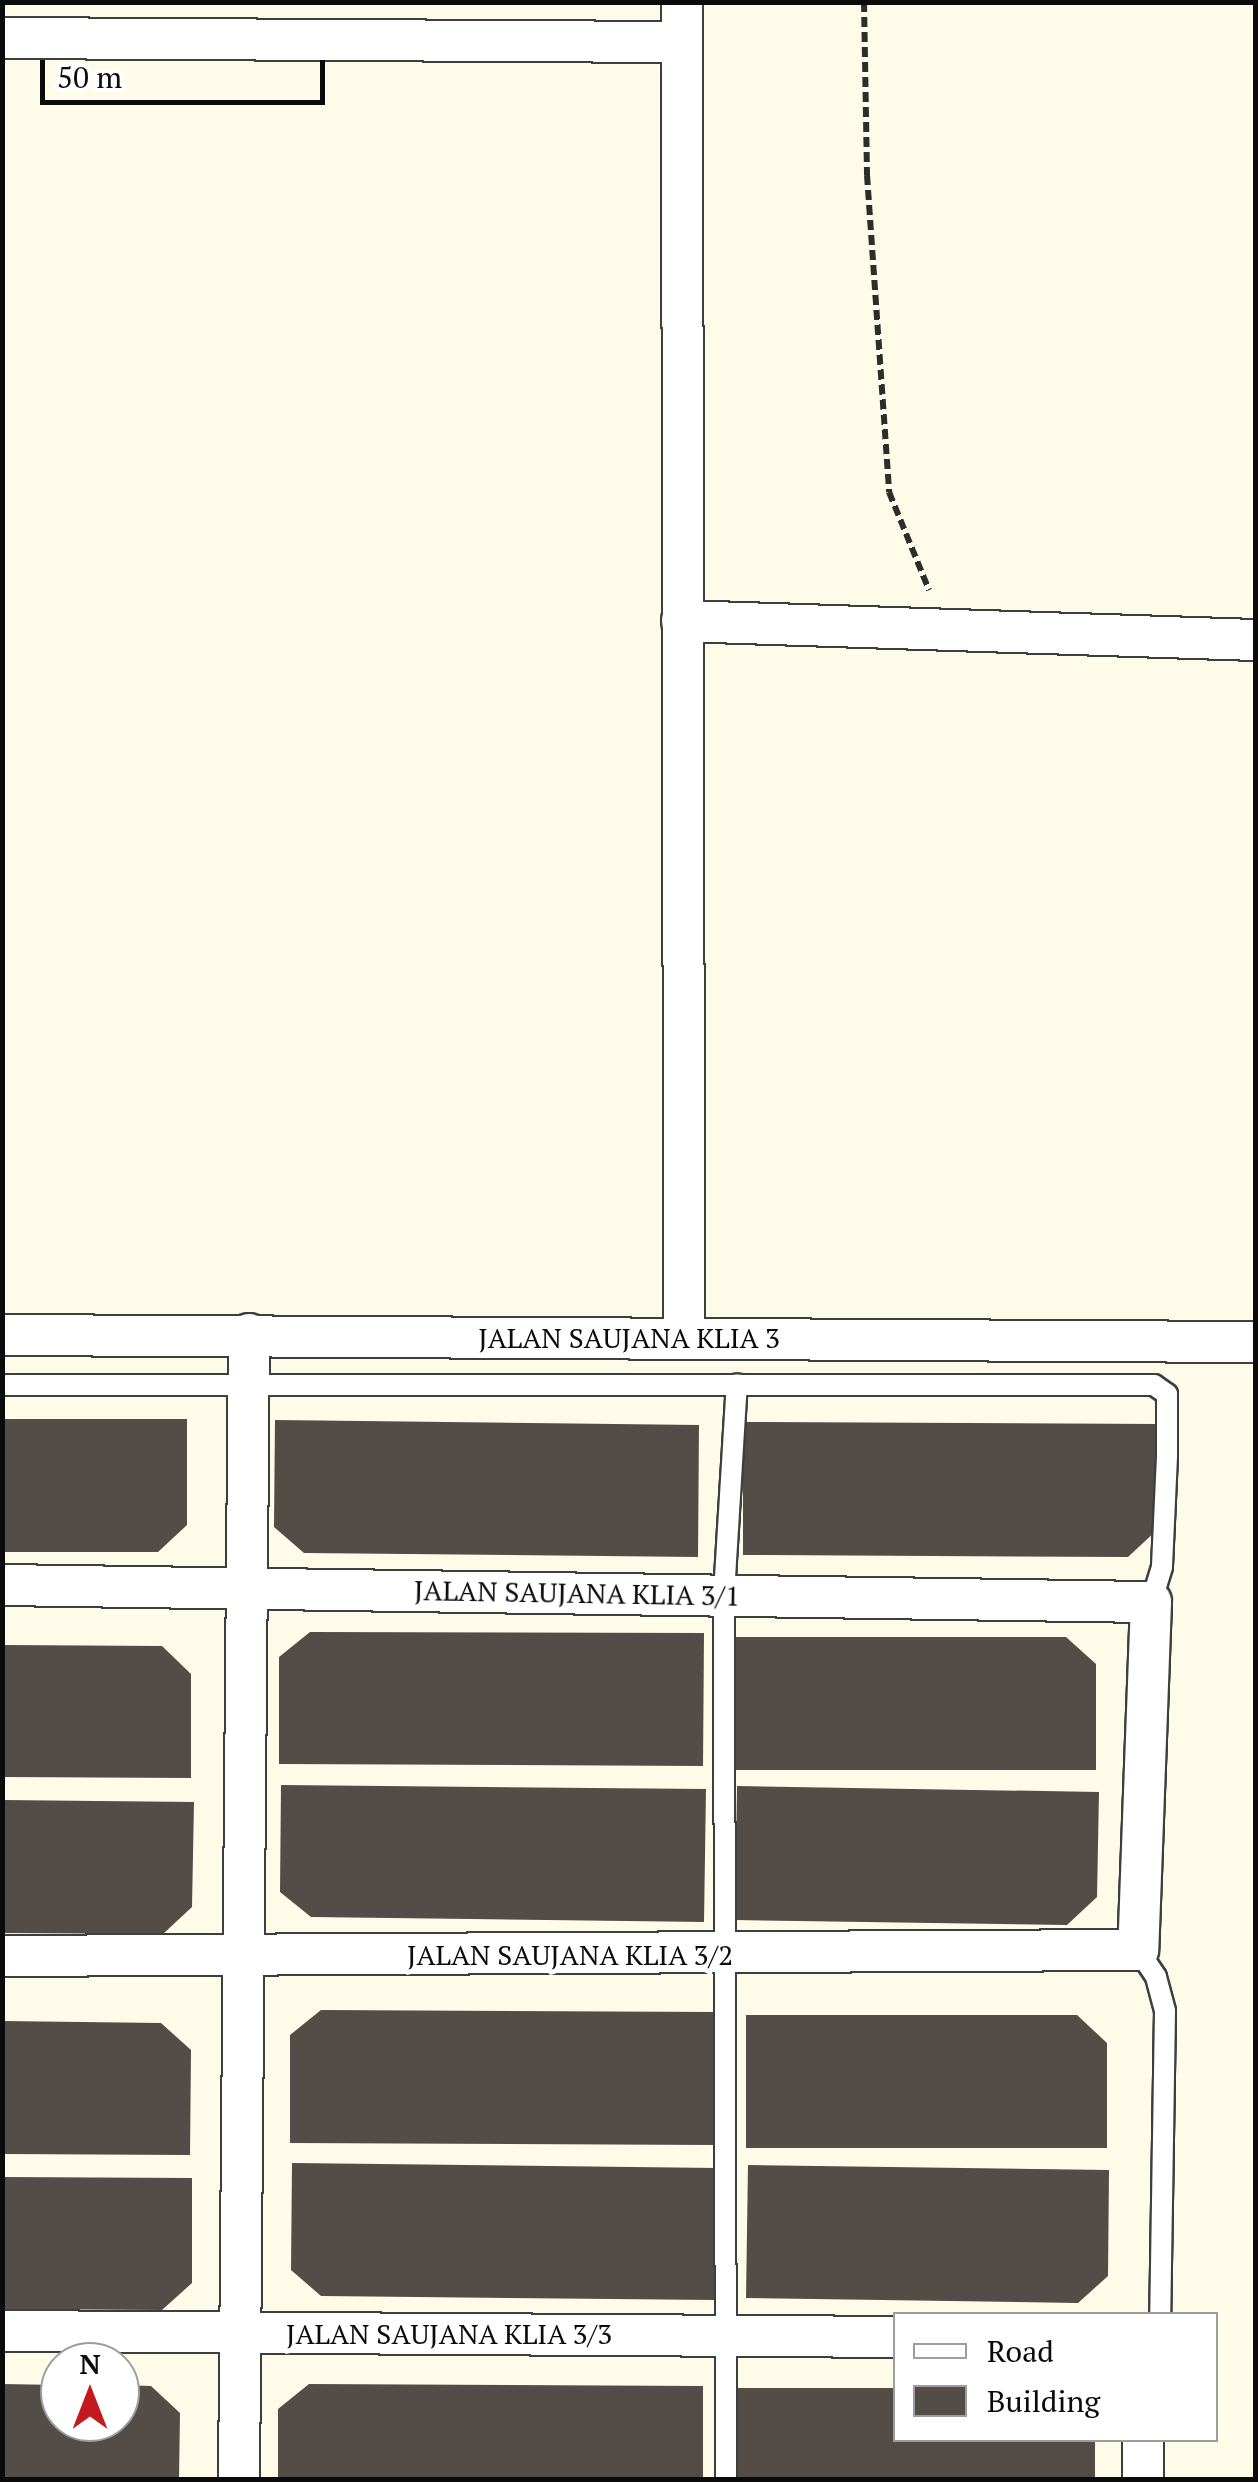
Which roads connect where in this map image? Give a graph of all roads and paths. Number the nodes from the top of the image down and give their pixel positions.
1 (864, 2) edge
2 (682, 22) edge
3 (2, 38) edge
4 (682, 621) junction
5 (954, 629) junction
6 (1256, 640) edge
7 (249, 1334) junction
8 (2, 1335) edge
9 (684, 1338) junction
10 (1256, 1342) edge
11 (249, 1384) junction
12 (737, 1384) junction
13 (2, 1385) edge
14 (2, 1586) edge
15 (247, 1588) junction
16 (724, 1594) junction
17 (1151, 1602) junction
18 (1138, 1950) junction
19 (725, 1954) junction
20 (2, 1956) edge
21 (242, 1958) junction
22 (1160, 2312) edge
23 (2, 2331) edge
24 (242, 2332) junction
25 (728, 2336) junction
26 (893, 2337) edge
27 (1143, 2442) edge
28 (239, 2480) edge
29 (726, 2480) edge
30 (1142, 2480) edge

1 - 5 path
2 - 3 street
2 - 4 street
4 - 5 street
4 - 9 street
5 - 6 street
7 - 8 street, JALAN SAUJANA KLIA 3
7 - 9 street, JALAN SAUJANA KLIA 3
7 - 11 street
9 - 10 street, JALAN SAUJANA KLIA 3
11 - 12 lane
11 - 13 lane
11 - 15 street
12 - 16 lane
12 - 17 lane
14 - 15 street, JALAN SAUJANA KLIA 3/1
15 - 16 street, JALAN SAUJANA KLIA 3/1
15 - 21 street
16 - 17 street, JALAN SAUJANA KLIA 3/1
16 - 19 lane
17 - 18 street
18 - 19 street, JALAN SAUJANA KLIA 3/2
18 - 22 lane
19 - 21 street, JALAN SAUJANA KLIA 3/2
19 - 25 lane
20 - 21 street, JALAN SAUJANA KLIA 3/2
21 - 24 street
23 - 24 street, JALAN SAUJANA KLIA 3/3
24 - 25 street, JALAN SAUJANA KLIA 3/3
24 - 28 street
25 - 26 street, JALAN SAUJANA KLIA 3/3
25 - 29 lane
27 - 30 street

